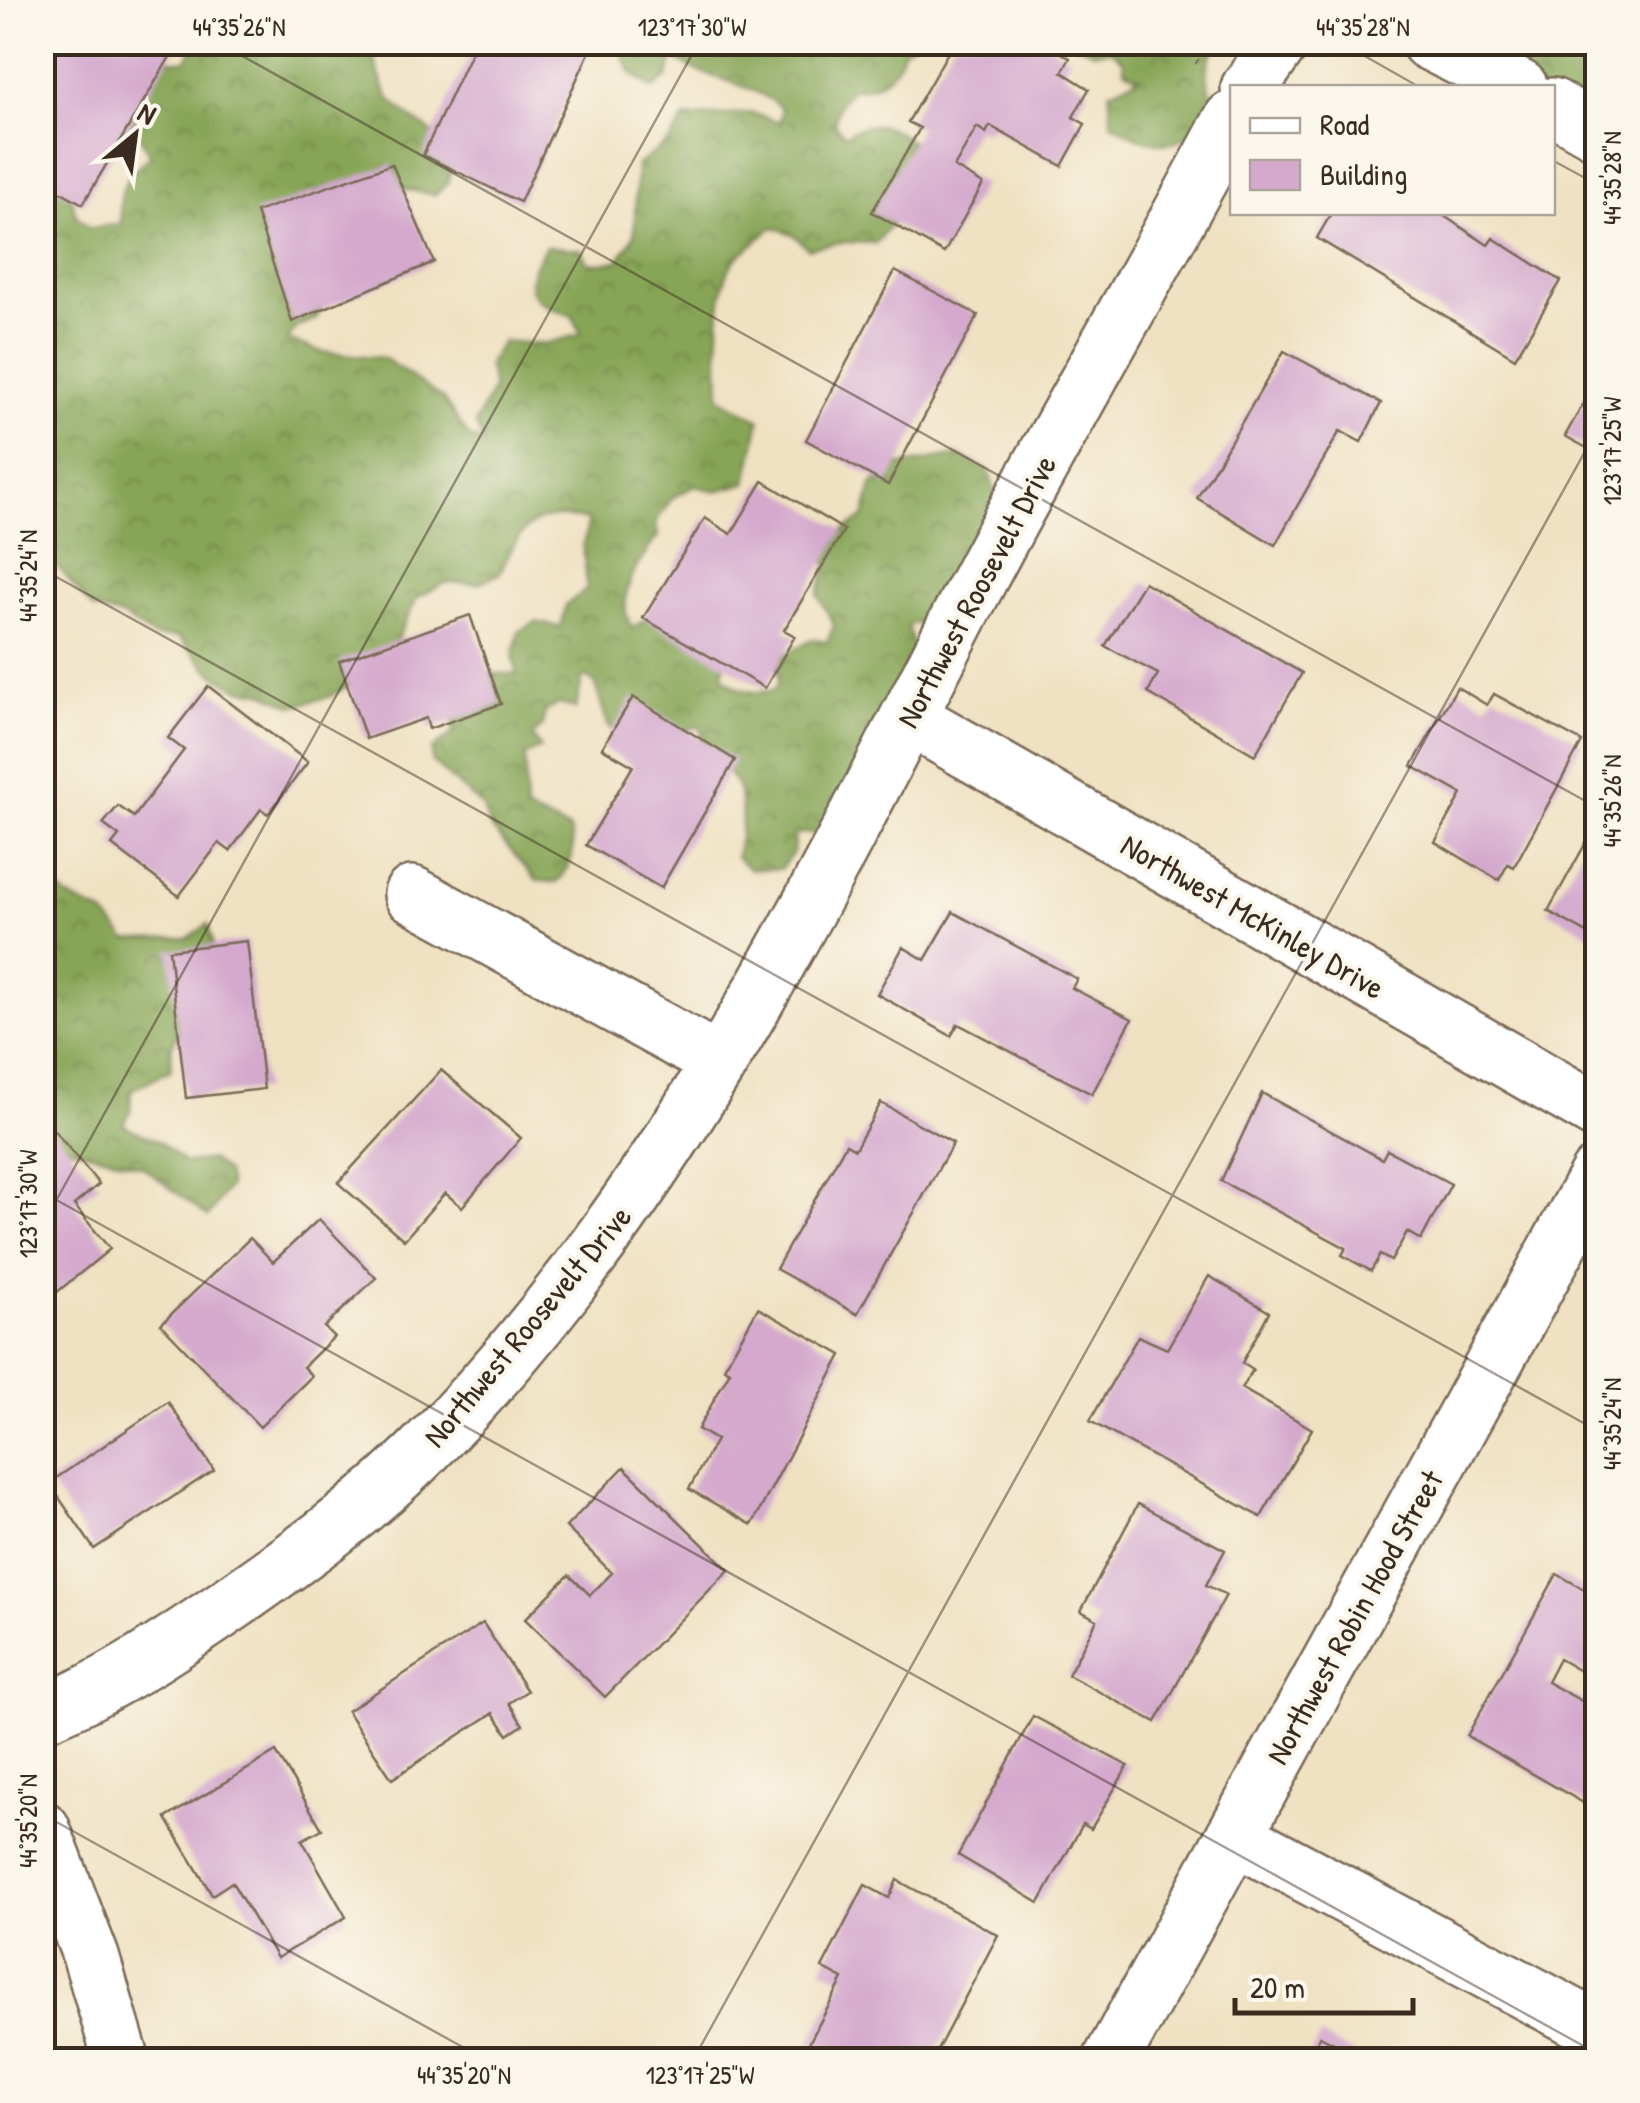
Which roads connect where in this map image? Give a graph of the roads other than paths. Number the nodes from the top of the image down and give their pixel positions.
1 (1281, 42) edge
2 (1429, 42) edge
3 (1252, 85) edge
4 (1514, 85) edge
5 (1555, 108) edge
6 (1230, 123) edge
7 (1598, 132) edge
8 (910, 718) junction
9 (412, 894) dead end
10 (719, 1062) junction
11 (1598, 1112) edge
12 (1598, 1174) edge
13 (42, 1714) edge
14 (42, 1829) edge
15 (1234, 1836) junction
16 (1598, 2030) edge
17 (120, 2054) dead end
18 (1112, 2060) edge

1 - 3 street
2 - 4 street
5 - 7 street
6 - 8 street, Northwest Roosevelt Drive
8 - 10 street, Northwest Roosevelt Drive
8 - 11 street, Northwest McKinley Drive
9 - 10 street
10 - 13 street, Northwest Roosevelt Drive
12 - 15 street, Northwest Robin Hood Street
14 - 17 street
15 - 16 street
15 - 18 street, Northwest Robin Hood Street

